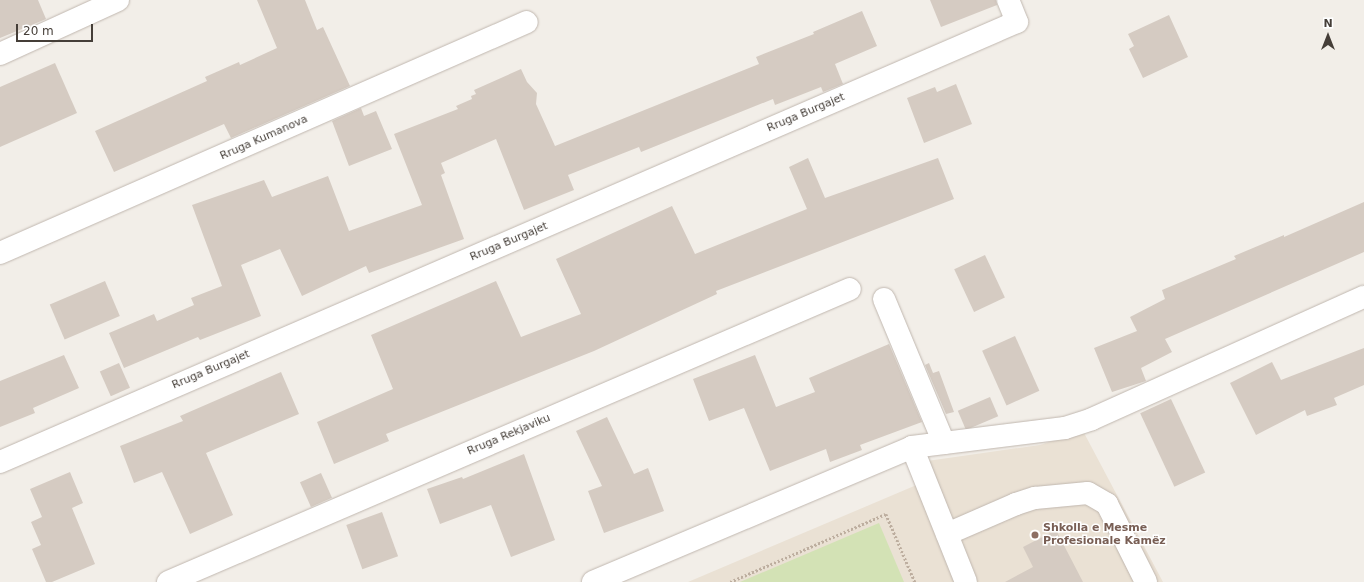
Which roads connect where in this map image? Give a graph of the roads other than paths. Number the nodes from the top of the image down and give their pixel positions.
1 (118, 0) edge
2 (1008, 0) edge
3 (527, 22) dead end
4 (0, 54) edge
5 (0, 253) edge
6 (850, 289) dead end
7 (1364, 297) edge
8 (884, 299) dead end
9 (944, 443) junction
10 (912, 447) junction
11 (0, 462) edge
12 (947, 534) junction
13 (168, 582) edge
14 (593, 582) edge
15 (966, 582) edge
16 (1146, 582) edge

1 - 4 street
2 - 11 street, Rruga Burgajet
3 - 5 street, Rruga Kumanova
6 - 13 street, Rruga Rekjaviku
7 - 9 street
8 - 9 street
9 - 10 street
10 - 12 street
10 - 14 street
12 - 15 street
12 - 16 street

